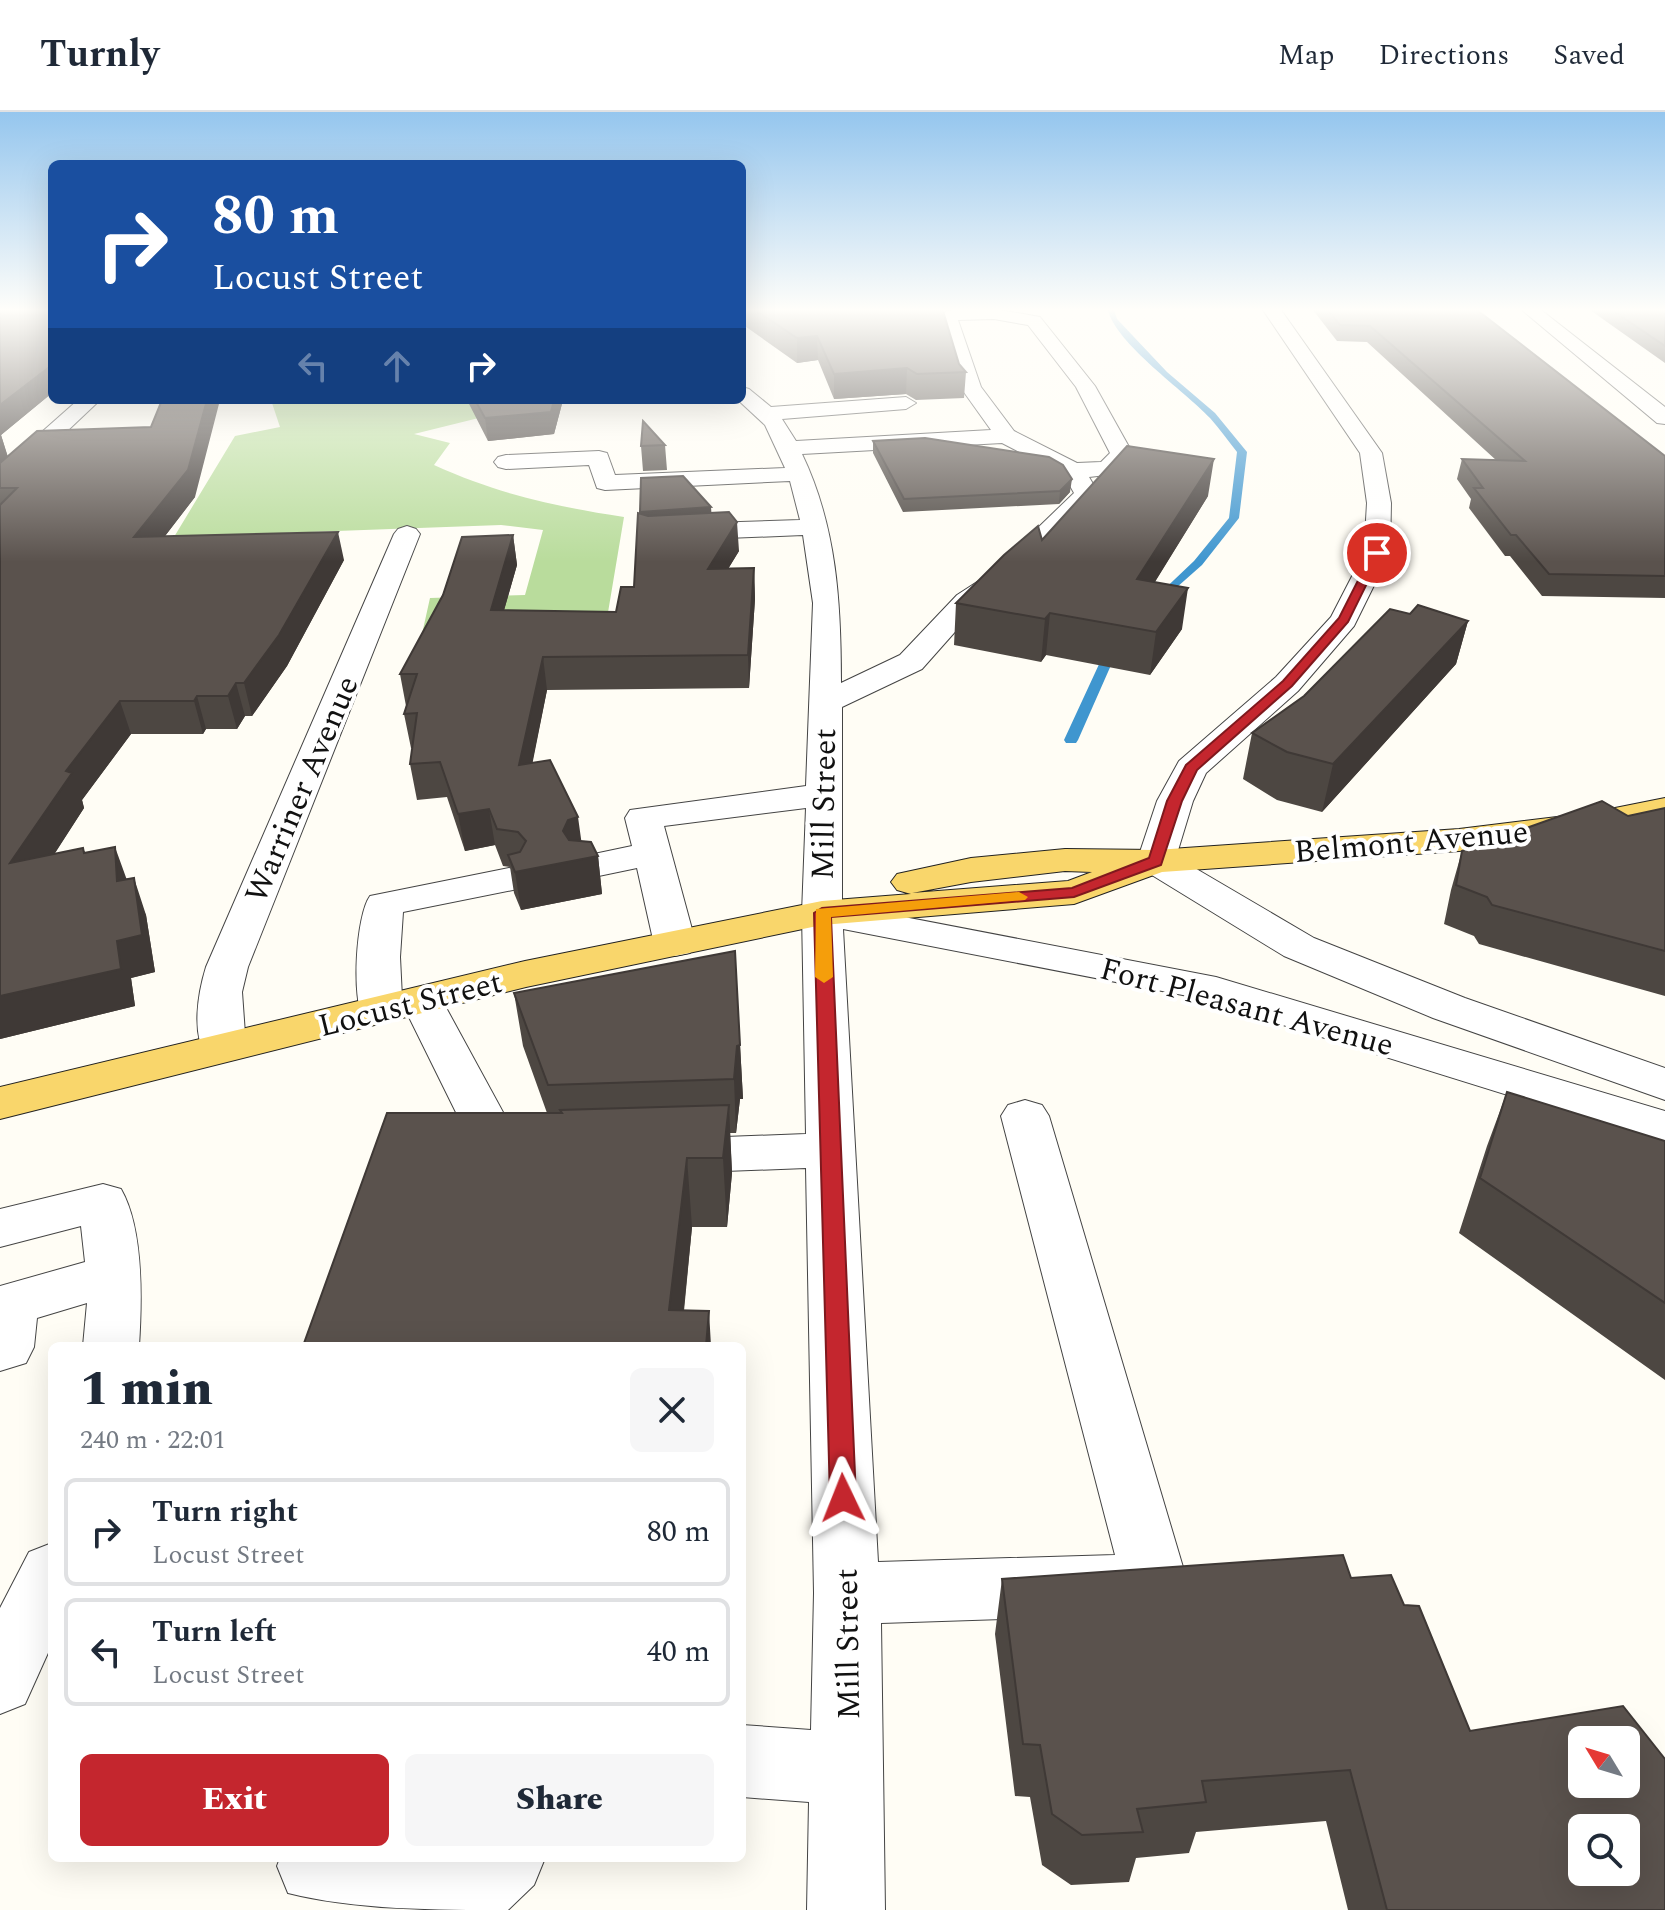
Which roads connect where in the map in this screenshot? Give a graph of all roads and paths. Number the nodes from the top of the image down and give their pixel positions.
1 (975, 394) edge
2 (1089, 394) edge
3 (1330, 394) edge
4 (1635, 394) edge
5 (746, 397) edge
6 (906, 403) edge
7 (86, 404) edge
8 (764, 414) junction
9 (1665, 418) edge
10 (1006, 436) junction
11 (792, 461) junction
12 (506, 462) dead end
13 (1073, 470) junction
14 (0, 482) edge
15 (813, 527) junction
16 (407, 534) dead end
17 (650, 534) edge
18 (825, 703) junction
19 (824, 795) junction
20 (1665, 809) edge
21 (653, 853) junction
22 (1156, 861) junction
23 (589, 865) edge
24 (509, 880) edge
25 (822, 913) junction
26 (675, 944) junction
27 (401, 1005) junction
28 (223, 1048) junction
29 (1665, 1085) edge
30 (0, 1103) edge
31 (1025, 1116) dead end
32 (1665, 1128) edge
33 (830, 1150) junction
34 (628, 1157) edge
35 (551, 1159) edge
36 (0, 1228) edge
37 (114, 1275) junction
38 (111, 1342) edge
39 (0, 1348) edge
40 (48, 1581) edge
41 (847, 1593) junction
42 (0, 1680) edge
43 (746, 1761) edge
44 (848, 1769) junction
45 (503, 1862) edge
46 (315, 1866) dead end
47 (846, 1910) edge

1 - 10 street
2 - 13 street
3 - 22 street
4 - 9 street
5 - 8 street, Mill Street
6 - 8 street
7 - 14 street
8 - 11 street, Mill Street
10 - 11 street
10 - 13 street
11 - 12 street
11 - 15 street, Mill Street
13 - 18 street
15 - 17 street
15 - 18 street, Mill Street
16 - 28 street, Warriner Avenue
18 - 19 street, Mill Street
19 - 21 street
19 - 25 street, Mill Street
20 - 22 main road, Belmont Avenue
21 - 23 street
21 - 26 street
22 - 25 main road, Locust Street
22 - 29 street, Fort Pleasant Avenue
24 - 27 street
25 - 26 main road, Locust Street
25 - 32 street, Fort Pleasant Avenue
25 - 33 street, Mill Street
26 - 27 main road, Locust Street
27 - 28 main road, Locust Street
27 - 35 street
28 - 30 main road, Locust Street
31 - 41 street
33 - 34 street
33 - 41 street, Mill Street
36 - 37 street
37 - 38 street
37 - 39 street
40 - 42 street
41 - 44 street, Mill Street
43 - 44 street
44 - 47 street, Mill Street
45 - 46 street

